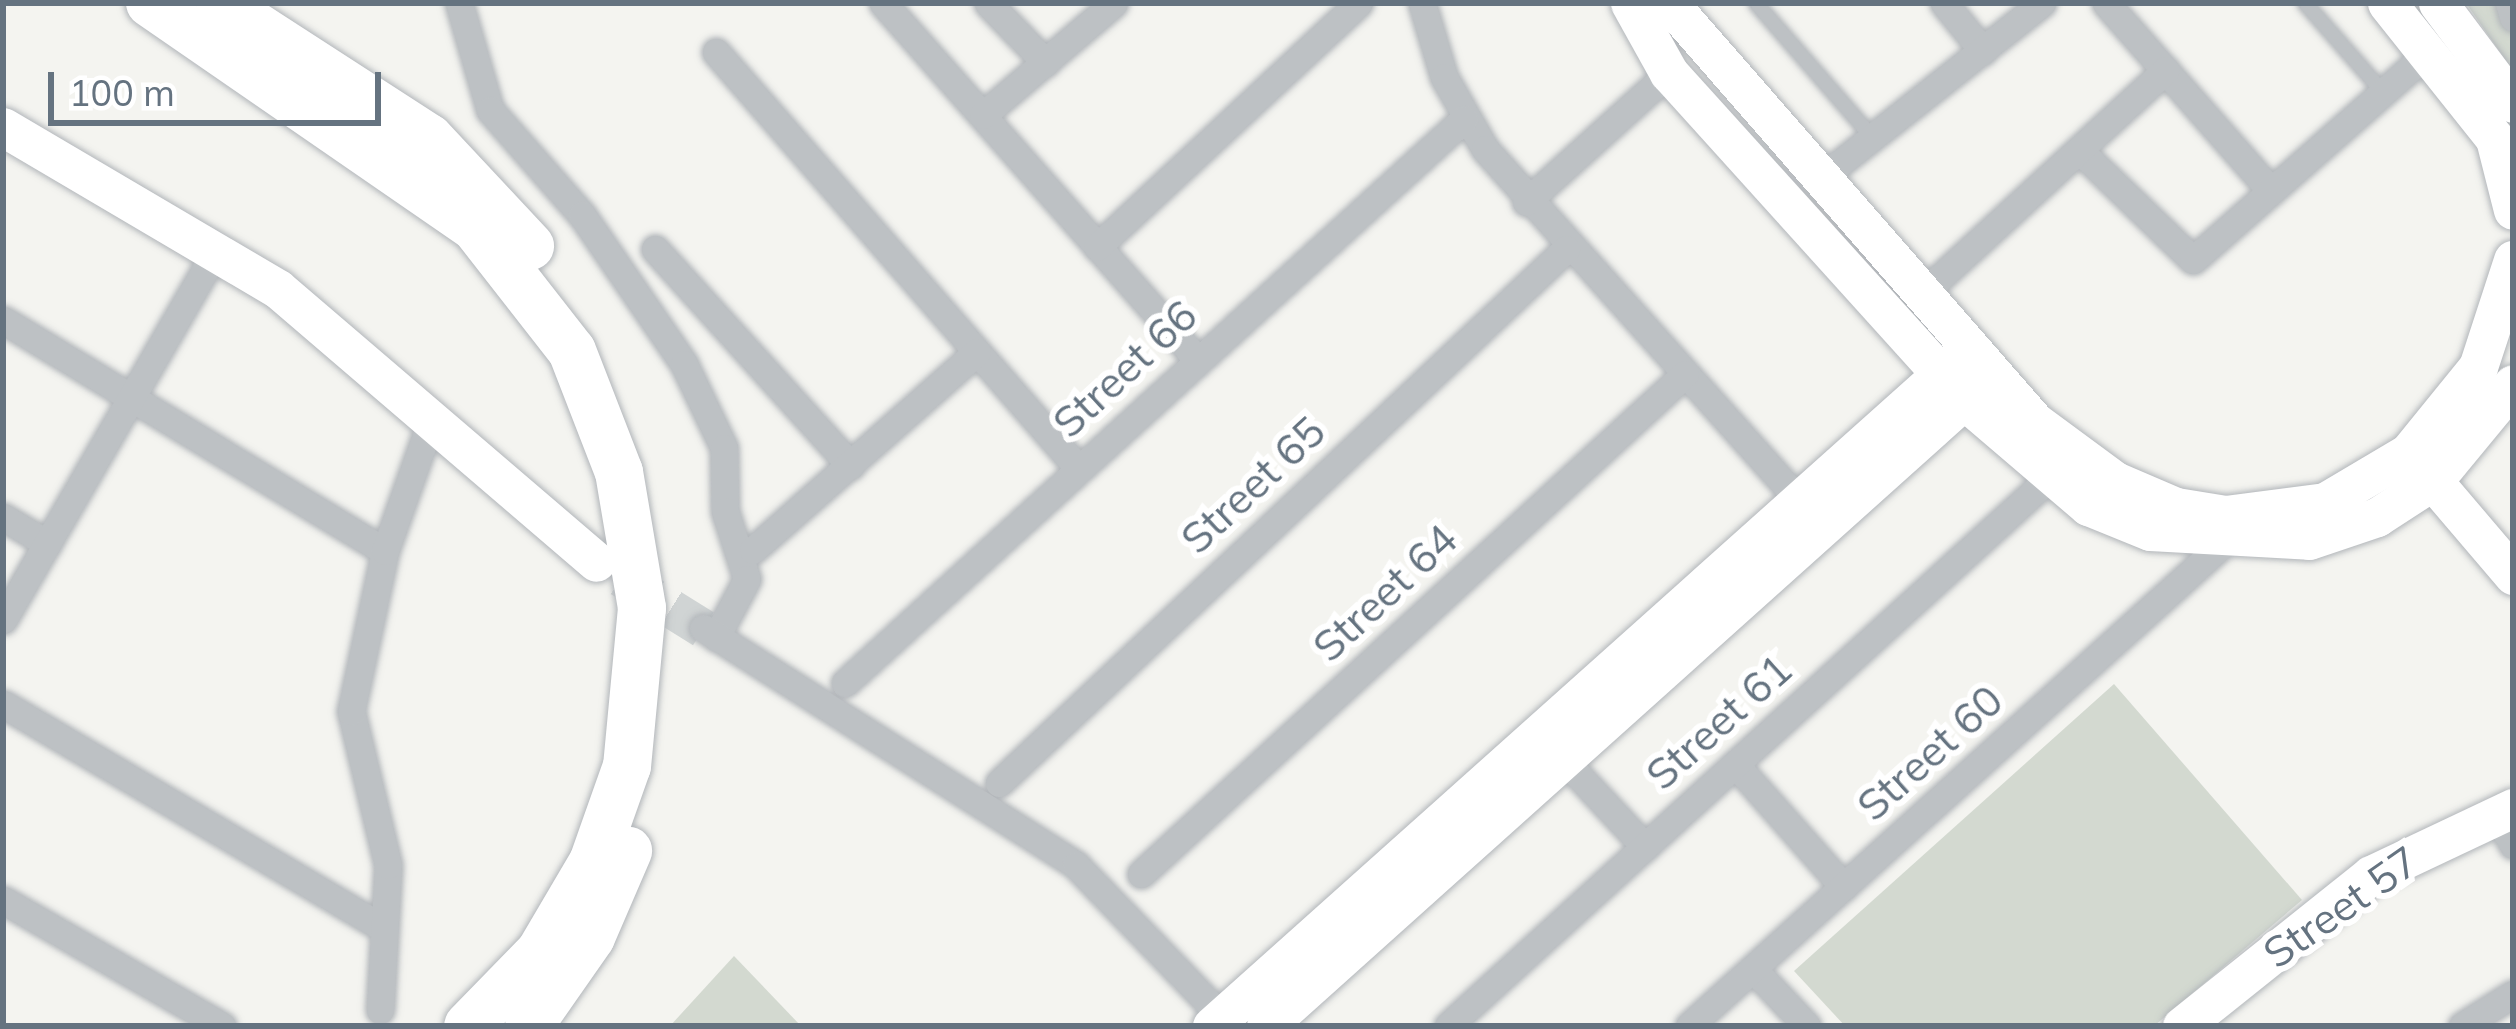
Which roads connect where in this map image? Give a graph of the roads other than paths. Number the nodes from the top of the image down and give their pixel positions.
1 (150, 3) edge
2 (220, 3) edge
3 (459, 3) edge
4 (883, 3) edge
5 (988, 3) edge
6 (1114, 3) edge
7 (1359, 3) edge
8 (1422, 3) edge
9 (1630, 3) edge
10 (1669, 3) edge
11 (1756, 3) edge
12 (1944, 3) edge
13 (2042, 3) edge
14 (2106, 3) edge
15 (2305, 3) edge
16 (2387, 3) edge
17 (2438, 3) edge
18 (2509, 3) edge
19 (2513, 16) edge
20 (1983, 51) junction
21 (716, 52) dead end
22 (2429, 52) junction
23 (1046, 63) junction
24 (2166, 70) junction
25 (1670, 74) junction
26 (2384, 92) junction
27 (2513, 104) edge
28 (983, 116) junction
29 (1464, 119) junction
30 (3, 127) edge
31 (1874, 139) junction
32 (2079, 151) junction
33 (1821, 178) junction
34 (2271, 191) junction
35 (2512, 191) edge
36 (1526, 202) junction
37 (1097, 247) junction
38 (655, 249) dead end
39 (1566, 249) junction
40 (215, 253) junction
41 (2513, 260) edge
42 (1922, 294) junction
43 (3, 320) edge
44 (977, 352) junction
45 (1197, 359) junction
46 (1685, 374) junction
47 (1967, 375) junction
48 (2513, 383) edge
49 (132, 397) junction
50 (431, 421) junction
51 (851, 466) junction
52 (2421, 466) junction
53 (1079, 469) junction
54 (2047, 480) junction
55 (1801, 502) junction
56 (3, 517) edge
57 (2226, 542) junction
58 (48, 544) junction
59 (385, 550) junction
60 (753, 550) dead end
61 (596, 562) tunnel mouth
62 (2513, 575) edge
63 (3, 620) edge
64 (845, 683) dead end
65 (3, 704) edge
66 (1564, 760) junction
67 (1735, 764) junction
68 (999, 783) dead end
69 (2508, 823) edge
70 (1646, 847) junction
71 (1141, 874) dead end
72 (1844, 887) junction
73 (3, 900) edge
74 (385, 928) junction
75 (1754, 970) junction
76 (2513, 994) edge
77 (380, 1010) dead end
78 (1222, 1022) edge
79 (222, 1026) edge
80 (468, 1026) edge
81 (529, 1026) edge
82 (1266, 1026) edge
83 (1448, 1026) edge
84 (1688, 1026) edge
85 (1807, 1026) edge
86 (2182, 1026) edge
87 (2462, 1026) edge

1 - 80 highway
2 - 81 highway
3 - 78 street
4 - 28 street
5 - 23 street
6 - 23 street
7 - 37 street
8 - 29 street
9 - 25 street
10 - 33 street
11 - 31 lane
12 - 20 street
13 - 20 street
14 - 24 street
15 - 26 lane
16 - 22 street
17 - 27 street
18 - 19 street
20 - 31 street
21 - 44 street
22 - 26 street
22 - 35 street
23 - 28 street
24 - 32 street
24 - 34 street
25 - 36 street
25 - 47 street
26 - 34 street
28 - 37 street
29 - 36 street
29 - 45 street, Street 66
30 - 40 street
31 - 33 street
32 - 34 street
32 - 42 street
33 - 42 street
36 - 39 street
37 - 45 street
38 - 51 street
39 - 46 street
39 - 68 street, Street 65
40 - 49 street
40 - 50 street
41 - 52 street
42 - 47 street
43 - 49 street
44 - 51 street
44 - 53 street
45 - 53 street, Street 66
46 - 55 street
46 - 71 street, Street 64
47 - 52 street
47 - 54 street
47 - 55 street
47 - 66 street
48 - 52 street
49 - 58 street
49 - 59 street
50 - 59 street
50 - 61 street
51 - 60 street
52 - 57 street
52 - 62 street
53 - 64 street, Street 66
54 - 57 street
54 - 67 street, Street 61
55 - 78 street
56 - 58 street
57 - 72 street, Street 60
58 - 63 street
59 - 74 street
65 - 74 street
66 - 70 street
66 - 82 street
67 - 70 street, Street 61
67 - 72 street
69 - 86 street, Street 57
70 - 83 street, Street 61
72 - 75 street, Street 60
73 - 79 street
74 - 77 street
75 - 84 street, Street 60
75 - 85 street
76 - 87 street

